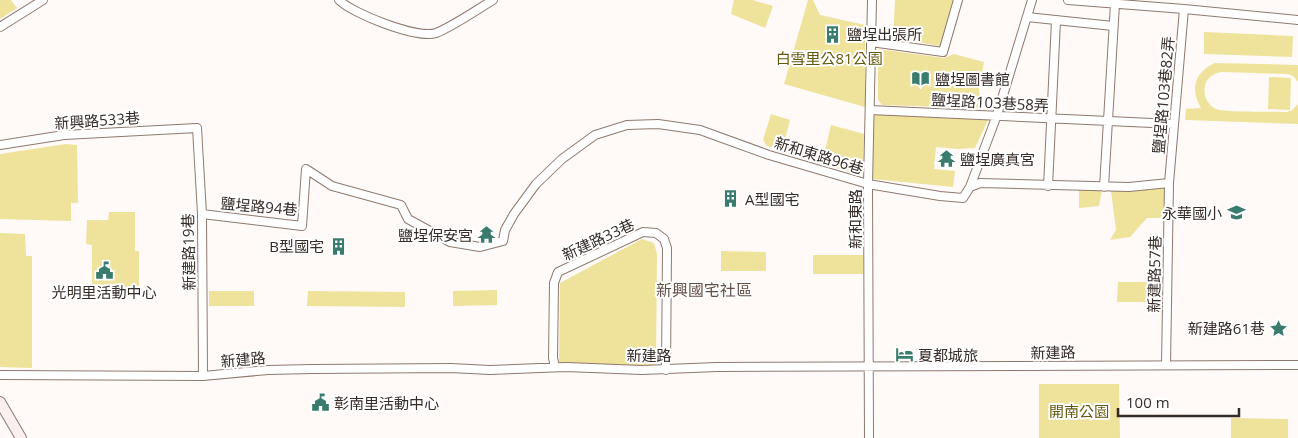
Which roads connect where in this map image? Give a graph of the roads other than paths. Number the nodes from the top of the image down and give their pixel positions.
1 (43, 0) edge
2 (340, 0) edge
3 (493, 0) edge
4 (872, 0) edge
5 (958, 0) edge
6 (1032, 0) edge
7 (1068, 0) edge
8 (1115, 4) junction
9 (1184, 9) junction
10 (1027, 17) junction
11 (1298, 20) edge
12 (1056, 21) junction
13 (1113, 26) junction
14 (0, 27) edge
15 (871, 42) junction
16 (870, 110) junction
17 (997, 115) junction
18 (1052, 118) junction
19 (1109, 121) junction
20 (1174, 124) junction
21 (197, 128) joint
22 (0, 145) edge
23 (1169, 183) junction
24 (868, 184) junction
25 (1048, 186) junction
26 (970, 187) junction
27 (1104, 187) junction
28 (202, 214) junction
29 (480, 247) joint
30 (1166, 365) junction
31 (1298, 365) edge
32 (555, 367) junction
33 (868, 367) junction
34 (666, 370) junction
35 (0, 375) edge
36 (203, 376) junction
37 (0, 402) edge
38 (20, 438) edge
39 (869, 438) edge

1 - 14 street
2 - 3 street
4 - 15 street, 新和東路
5 - 15 street
6 - 10 street
7 - 8 street
8 - 9 street
8 - 13 street
9 - 11 street
9 - 20 street, 鹽埕路103巷82弄
10 - 12 street
10 - 17 street
12 - 13 street
12 - 18 street
13 - 19 street
15 - 16 street, 新和東路
16 - 17 street, 鹽埕路103巷58弄
16 - 24 street, 新和東路
17 - 18 street, 鹽埕路103巷58弄
17 - 26 street
18 - 19 street, 鹽埕路103巷58弄
18 - 25 street
19 - 20 street, 鹽埕路103巷58弄
19 - 27 street
20 - 23 street, 鹽埕路103巷82弄
21 - 22 street, 新興路533巷
21 - 28 street, 新建路19巷
23 - 27 street
23 - 30 street, 新建路57巷
24 - 26 street, 新和東路96巷
24 - 29 street, 新和東路96巷
24 - 33 street, 新和東路
25 - 26 street
25 - 27 street
28 - 29 street, 鹽埕路94巷
28 - 36 street, 新建路19巷
30 - 31 street, 新建路
30 - 33 street, 新建路
32 - 34 street, 新建路
32 - 34 street, 新建路33巷
32 - 36 street, 新建路
33 - 34 street, 新建路
33 - 39 street, 新和東路
35 - 36 street, 新建路
37 - 38 street

